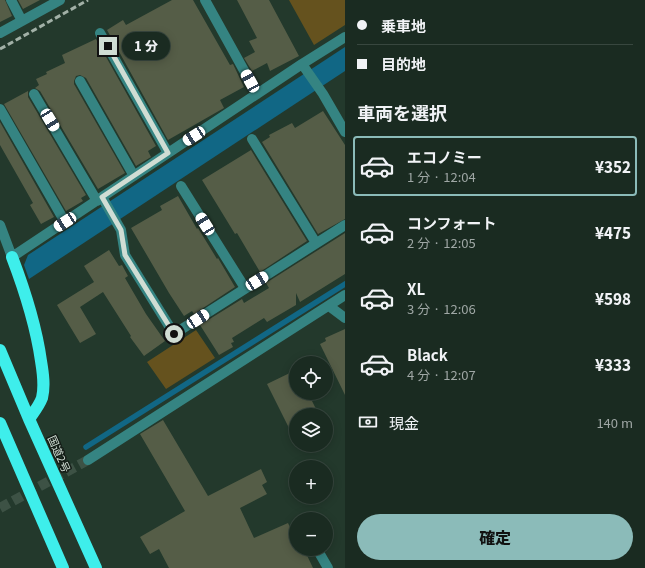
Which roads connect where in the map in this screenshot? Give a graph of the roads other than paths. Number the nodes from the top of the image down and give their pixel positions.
1 (11, 0) edge
2 (60, 0) edge
3 (205, 0) edge
4 (22, 21) junction
5 (0, 33) edge
6 (100, 33) dead end
7 (345, 37) edge
8 (304, 67) junction
9 (80, 81) dead end
10 (34, 94) dead end
11 (257, 94) junction
12 (0, 109) edge
13 (345, 132) edge
14 (252, 139) dead end
15 (168, 153) junction
16 (134, 176) junction
17 (181, 186) dead end
18 (102, 200) junction
19 (65, 222) junction
20 (0, 225) edge
21 (345, 225) edge
22 (316, 243) junction
23 (12, 257) junction
24 (245, 288) junction
25 (345, 295) edge
26 (329, 306) junction
27 (345, 318) edge
28 (0, 350) edge
29 (29, 419) junction
30 (0, 423) edge
31 (3, 438) edge
32 (88, 460) tunnel mouth
33 (321, 556) edge
34 (63, 568) edge
35 (96, 568) edge
36 (328, 568) edge

1 - 4 street
2 - 4 street
3 - 11 street
4 - 5 street
6 - 15 street
7 - 8 street
8 - 11 street
8 - 13 street
9 - 16 street
10 - 18 street
11 - 15 street
12 - 19 street
14 - 22 street
15 - 16 street
16 - 18 street
17 - 24 street
18 - 19 street
18 - 24 street
19 - 23 street
20 - 23 street
21 - 22 street
22 - 24 street
23 - 29 highway
25 - 26 street
26 - 27 street
26 - 32 street
28 - 29 highway, 国道2号
29 - 35 highway, 国道2号
30 - 31 highway
31 - 34 highway
33 - 36 street

